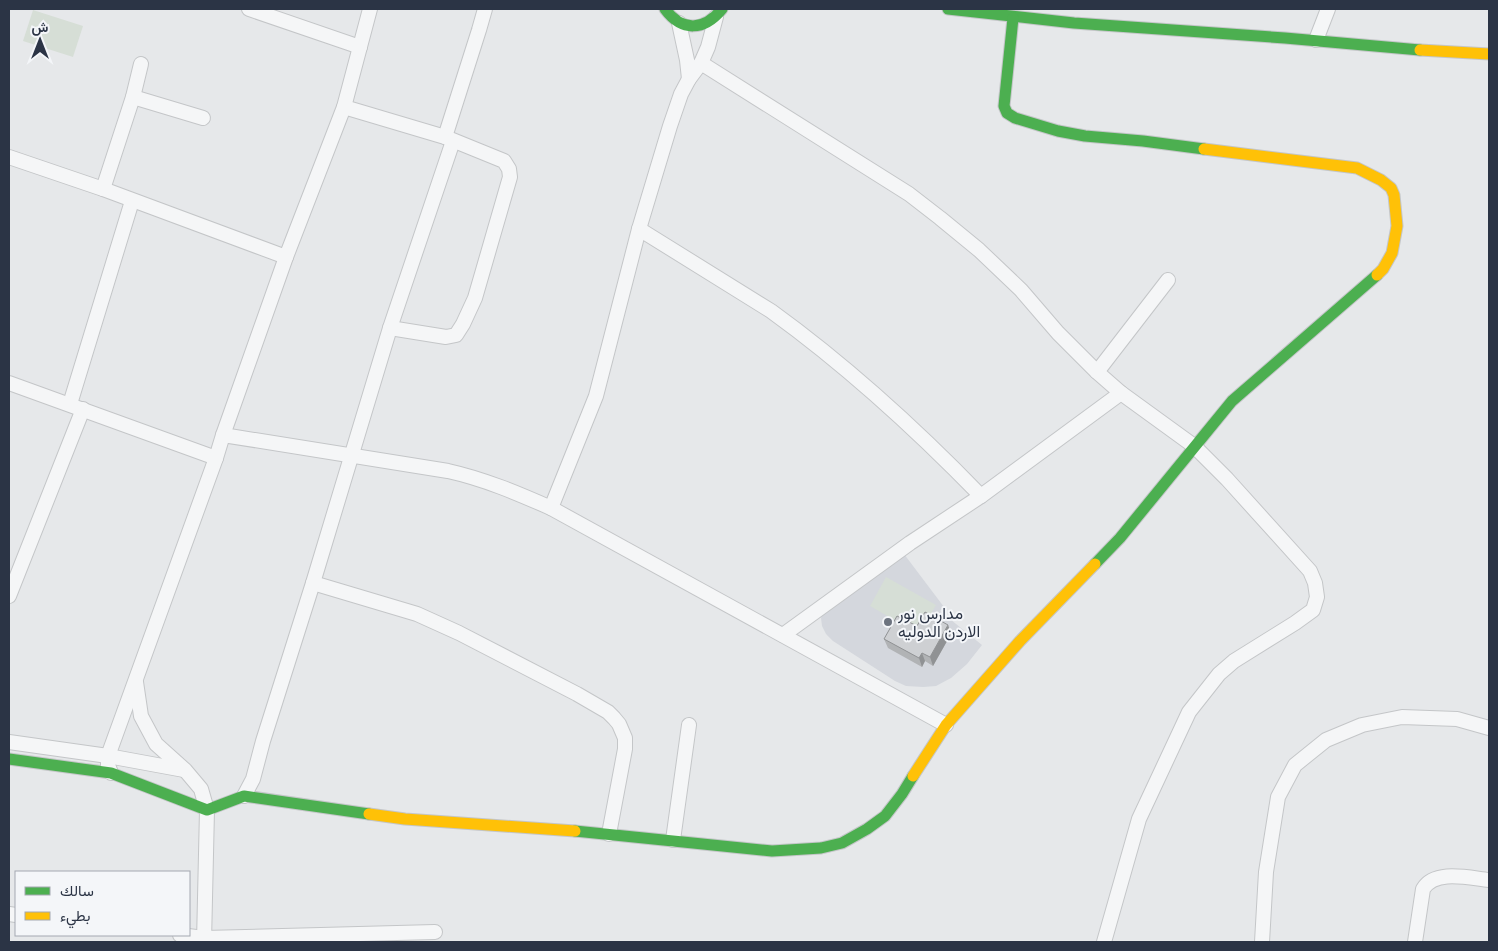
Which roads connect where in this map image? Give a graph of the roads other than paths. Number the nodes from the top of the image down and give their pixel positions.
1 (249, 9) edge
2 (370, 9) edge
3 (485, 9) edge
4 (655, 9) edge
5 (948, 9) edge
6 (1328, 9) edge
7 (721, 11) edge
8 (672, 16) edge
9 (1013, 18) junction
10 (1316, 40) junction
11 (360, 47) junction
12 (1489, 54) edge
13 (701, 63) junction
14 (141, 64) dead end
15 (689, 79) junction
16 (133, 96) junction
17 (344, 107) junction
18 (203, 118) dead end
19 (449, 139) junction
20 (9, 157) edge
21 (103, 189) junction
22 (132, 201) junction
23 (639, 228) junction
24 (286, 257) junction
25 (1168, 280) dead end
26 (390, 328) junction
27 (1097, 372) junction
28 (9, 383) edge
29 (1121, 393) junction
30 (77, 407) junction
31 (223, 435) junction
32 (1194, 446) junction
33 (351, 456) junction
34 (216, 458) junction
35 (981, 496) junction
36 (551, 508) junction
37 (313, 583) junction
38 (9, 596) edge
39 (783, 635) junction
40 (136, 678) junction
41 (689, 725) dead end
42 (946, 725) junction
43 (1489, 728) edge
44 (9, 742) edge
45 (108, 756) junction
46 (9, 759) edge
47 (185, 770) junction
48 (111, 774) junction
49 (244, 796) junction
50 (207, 810) junction
51 (609, 834) junction
52 (673, 840) junction
53 (1489, 880) edge
54 (435, 932) dead end
55 (185, 936) edge
56 (204, 940) edge
57 (1104, 942) edge
58 (1262, 942) edge
59 (1415, 942) edge

1 - 11 street
2 - 11 street
3 - 19 street
4 - 8 street
5 - 9 street
6 - 10 street
7 - 8 street
7 - 13 street
8 - 15 street
9 - 10 street
9 - 32 street
10 - 12 street
11 - 17 street
13 - 15 street
13 - 27 street
14 - 16 street
15 - 23 street
16 - 18 street
16 - 21 street
17 - 19 street
17 - 24 street
19 - 26 street
19 - 26 street
20 - 21 street
21 - 22 street
22 - 24 street
22 - 30 street
23 - 35 street
23 - 36 street
24 - 31 street
25 - 27 street
26 - 33 street
27 - 29 street
28 - 30 street
29 - 32 street
29 - 35 street
30 - 34 street
30 - 38 street
31 - 33 street
31 - 34 street
32 - 42 street
32 - 57 street
33 - 36 street
33 - 37 street
34 - 40 street
35 - 39 street
36 - 39 street
37 - 49 street
37 - 51 street
39 - 42 street
40 - 45 street
40 - 47 street
41 - 52 street
42 - 52 street
43 - 58 street
44 - 45 street
45 - 47 street
45 - 48 street
46 - 48 street
47 - 50 street
48 - 50 street
49 - 50 street
49 - 51 street
50 - 56 street
51 - 52 street
53 - 59 street
54 - 56 street
55 - 56 street

